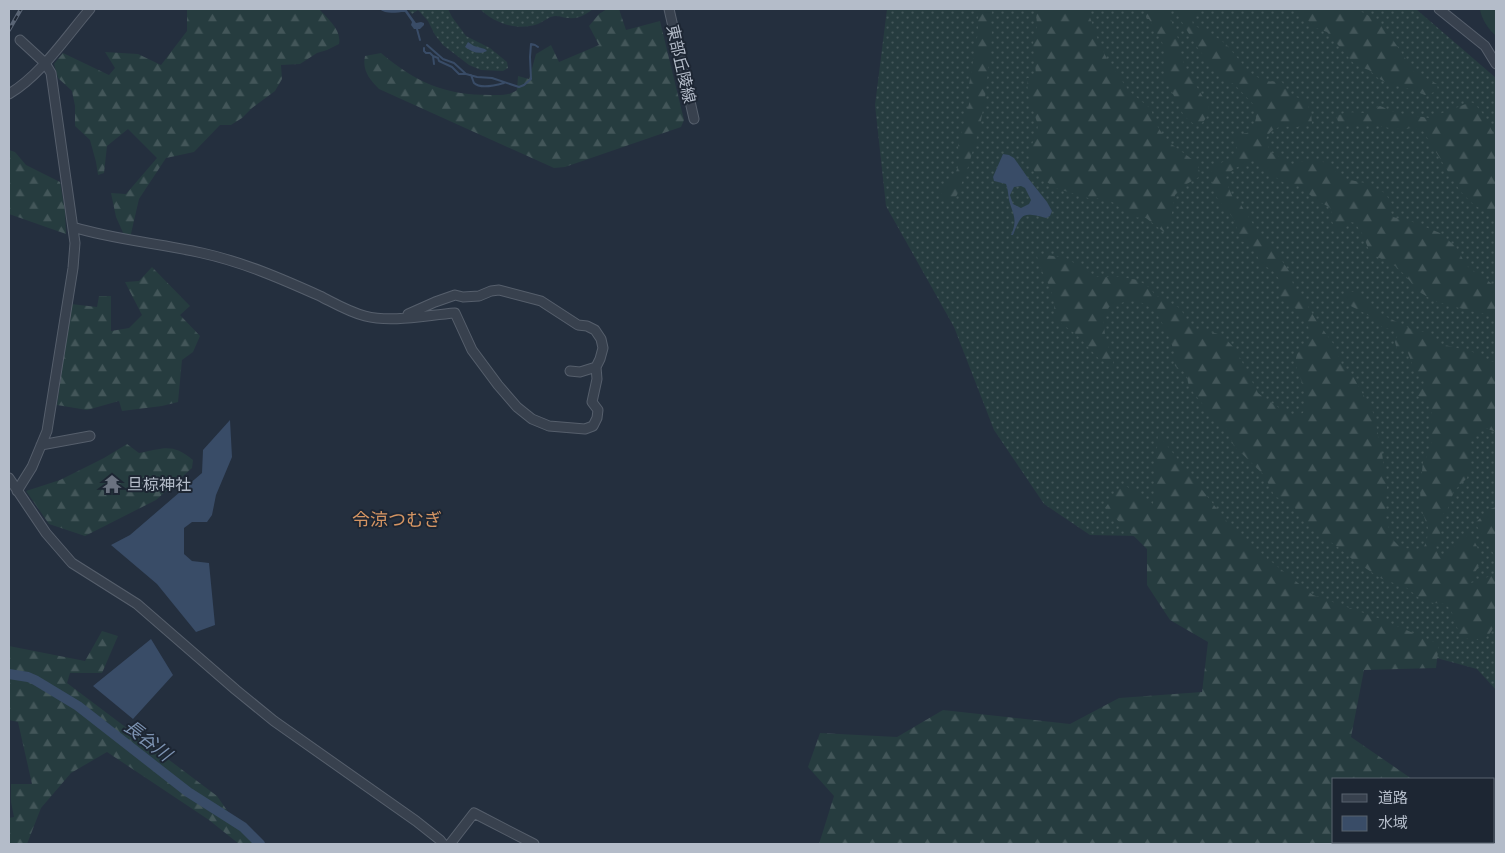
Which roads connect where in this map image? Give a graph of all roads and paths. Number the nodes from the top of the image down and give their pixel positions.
1 (90, 9) edge
2 (669, 9) edge
3 (1439, 9) edge
4 (20, 40) dead end
5 (45, 63) junction
6 (1496, 64) edge
7 (9, 94) edge
8 (694, 119) dead end
9 (72, 227) junction
10 (399, 318) junction
11 (596, 367) junction
12 (570, 371) dead end
13 (90, 436) dead end
14 (41, 445) junction
15 (9, 478) edge
16 (17, 491) junction
17 (443, 844) edge
18 (450, 844) edge
19 (534, 844) edge

1 - 5 street
2 - 8 street, 東部丘陵線
3 - 6 street
4 - 5 street
5 - 7 street
5 - 9 street
9 - 10 street
9 - 14 street
10 - 11 street
10 - 11 street
11 - 12 street
13 - 14 street
14 - 16 street
15 - 16 street
16 - 17 street
18 - 19 street

